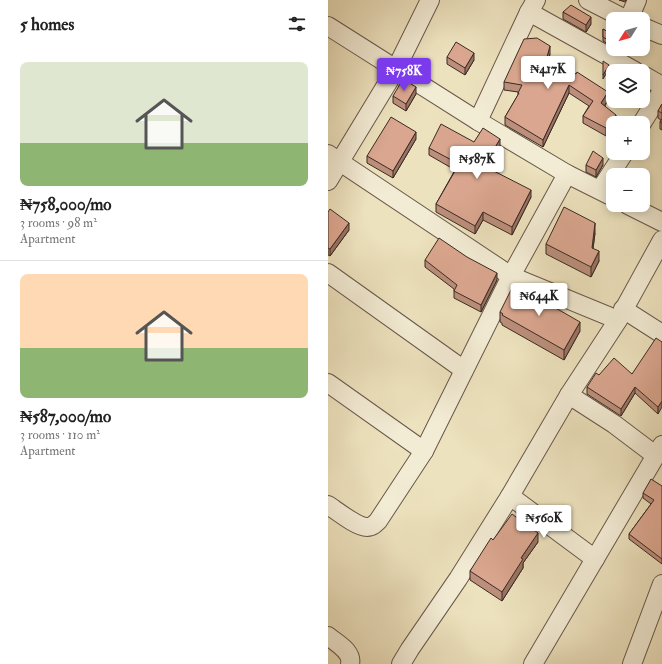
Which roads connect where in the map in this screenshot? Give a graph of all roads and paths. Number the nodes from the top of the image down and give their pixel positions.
1 (430, 0) edge
2 (588, 0) edge
3 (637, 0) edge
4 (532, 6) edge
5 (611, 12) edge
6 (632, 12) edge
7 (328, 26) edge
8 (650, 30) edge
9 (662, 35) edge
10 (625, 64) edge
11 (396, 70) junction
12 (650, 79) edge
13 (662, 86) edge
14 (662, 91) edge
15 (646, 116) edge
16 (478, 121) junction
17 (334, 158) edge
18 (567, 174) junction
19 (328, 181) edge
20 (606, 194) edge
21 (642, 212) edge
22 (662, 222) edge
23 (662, 240) edge
24 (328, 273) edge
25 (512, 276) junction
26 (620, 315) junction
27 (662, 334) edge
28 (464, 370) junction
29 (328, 383) edge
30 (569, 395) junction
31 (659, 450) edge
32 (424, 451) junction
33 (510, 496) junction
34 (328, 505) edge
35 (595, 559) junction
36 (660, 592) edge
37 (328, 636) edge
38 (350, 664) edge
39 (402, 664) edge
40 (533, 664) edge
41 (632, 664) edge

1 - 11 street
2 - 5 street
3 - 6 street
4 - 10 street
4 - 16 street
7 - 11 street
8 - 9 street
11 - 16 street
11 - 17 street
12 - 13 street
14 - 15 street
16 - 18 street
17 - 19 street
17 - 25 street
18 - 20 street
18 - 25 street
21 - 22 street
23 - 26 street
24 - 28 street
25 - 26 street
25 - 28 street
26 - 27 street
26 - 30 street
28 - 32 street
29 - 32 street
30 - 31 street
30 - 33 street
31 - 35 street
32 - 34 street
33 - 35 street
33 - 39 street
35 - 40 street
36 - 41 street
37 - 38 street

